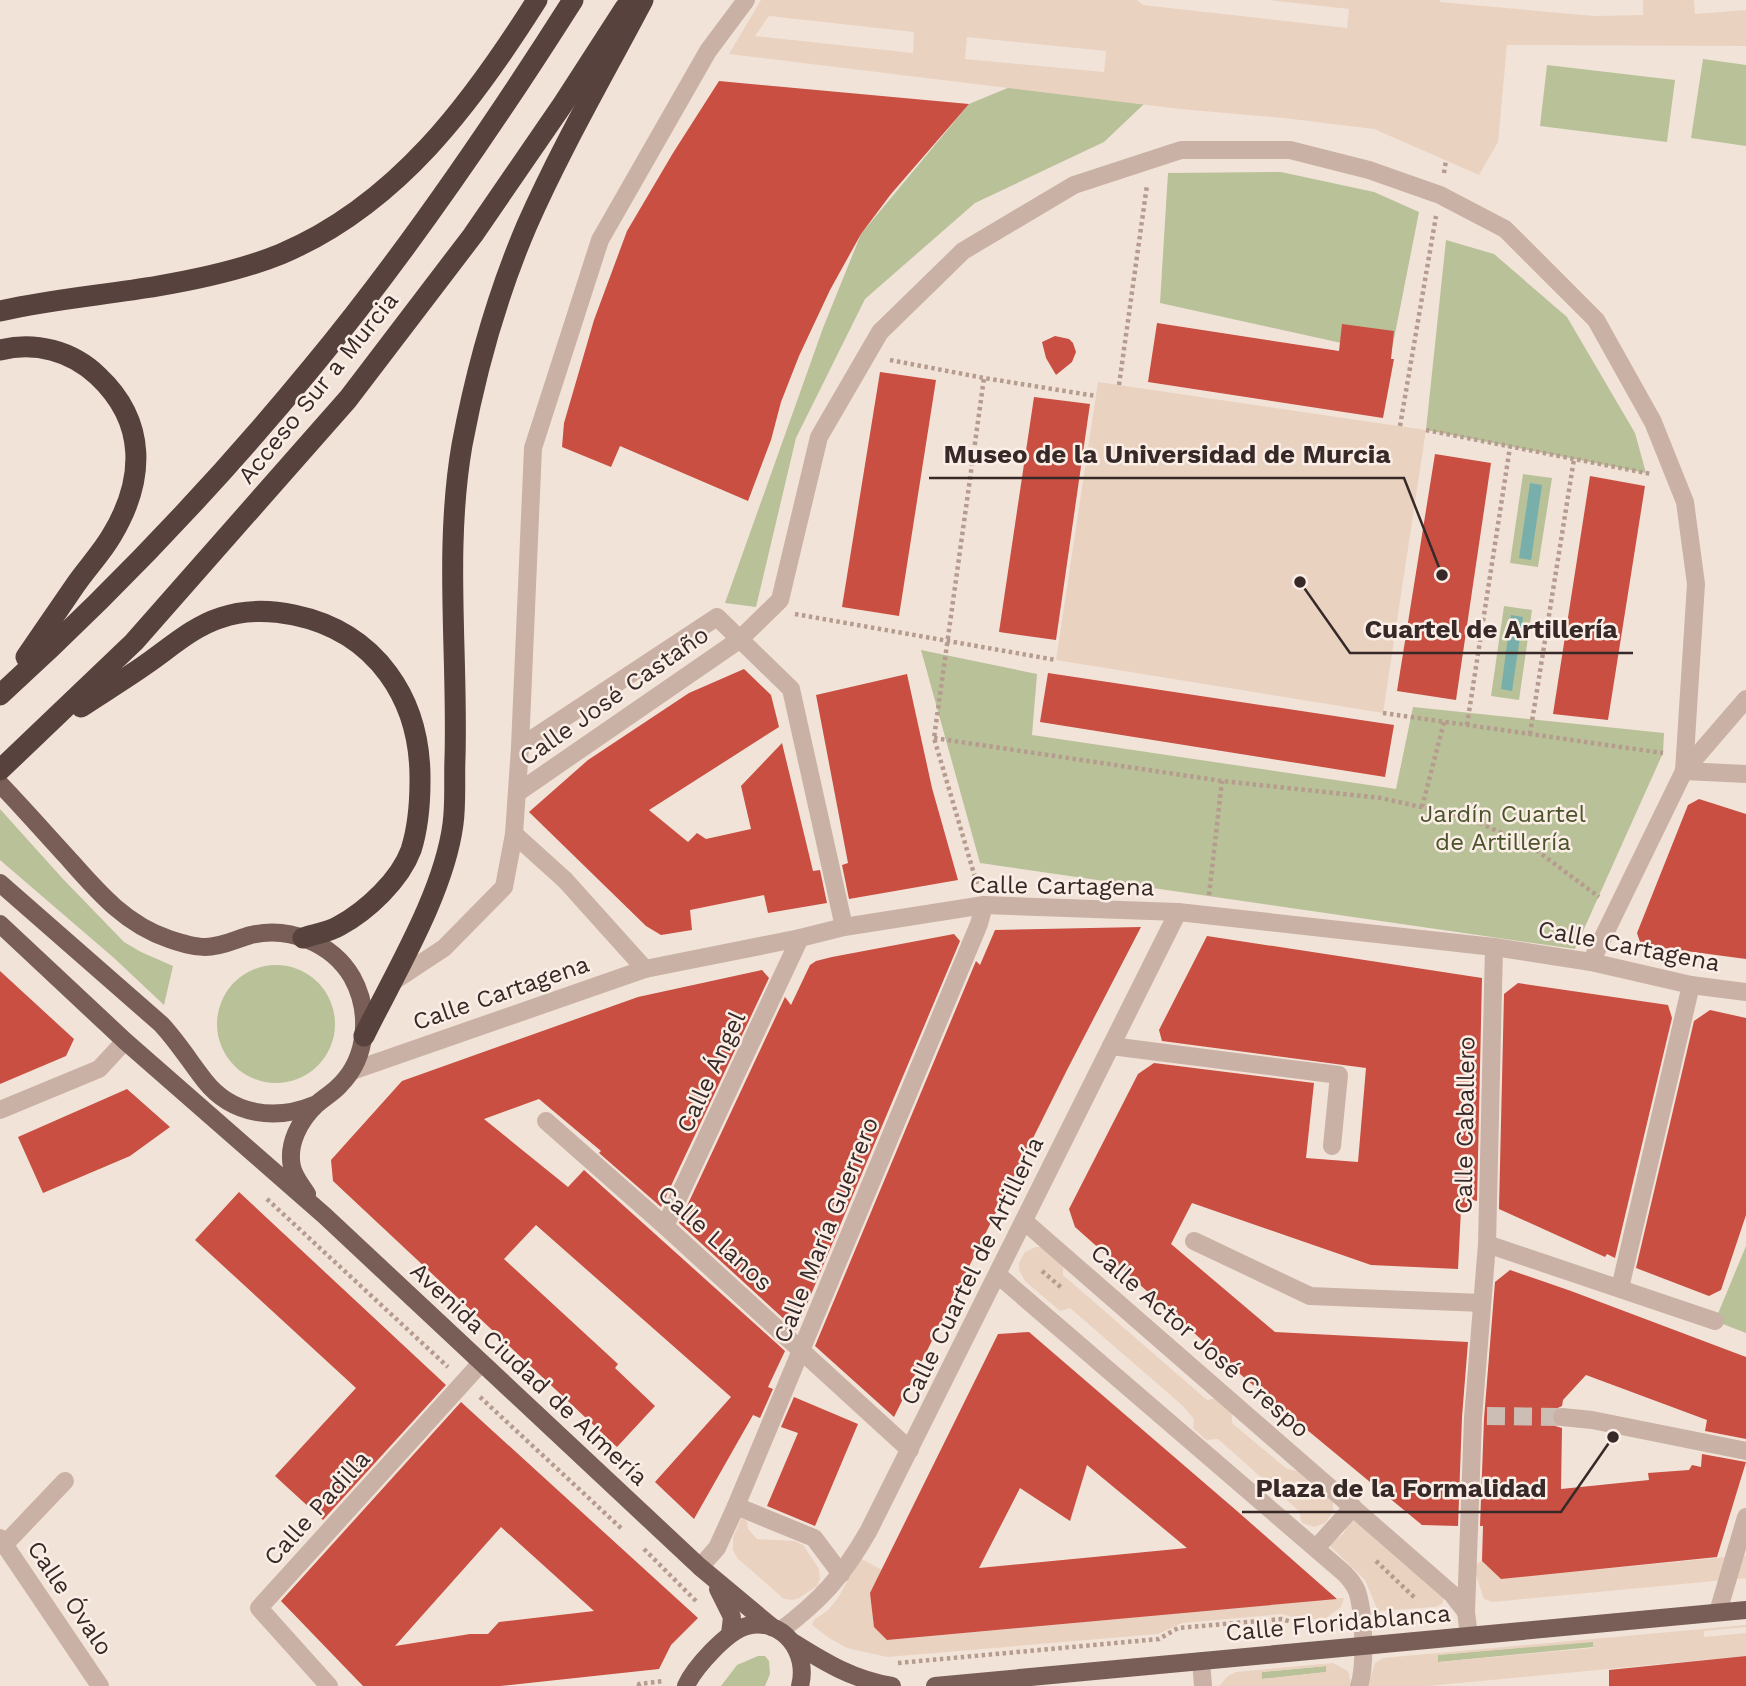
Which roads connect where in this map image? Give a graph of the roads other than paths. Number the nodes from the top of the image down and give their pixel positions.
1 (537, 0) edge
2 (573, 0) edge
3 (630, 0) edge
4 (643, 0) edge
5 (746, 0) edge
6 (0, 311) edge
7 (0, 350) edge
8 (740, 639) junction
9 (1, 694) edge
10 (1746, 699) edge
11 (39, 735) junction
12 (520, 747) junction
13 (0, 770) edge
14 (1684, 772) junction
15 (1746, 774) edge
16 (0, 784) edge
17 (517, 793) junction
18 (514, 834) junction
19 (0, 883) edge
20 (984, 905) junction
21 (1178, 912) junction
22 (0, 924) edge
23 (844, 927) junction
24 (303, 938) junction
25 (800, 938) junction
26 (1494, 947) junction
27 (1591, 962) junction
28 (645, 969) junction
29 (388, 985) junction
30 (1691, 985) junction
31 (1746, 992) edge
32 (364, 1035) junction
33 (125, 1041) junction
34 (1111, 1046) junction
35 (352, 1070) junction
36 (317, 1104) junction
37 (0, 1110) edge
38 (546, 1121) dead end
39 (1332, 1146) dead end
40 (325, 1216) junction
41 (1024, 1221) junction
42 (665, 1226) junction
43 (1194, 1241) dead end
44 (1487, 1244) junction
45 (998, 1275) junction
46 (1619, 1289) junction
47 (1482, 1303) junction
48 (1714, 1321) dead end
49 (803, 1350) junction
50 (481, 1363) junction
51 (1562, 1417) tunnel mouth
52 (910, 1450) junction
53 (1746, 1451) edge
54 (65, 1481) dead end
55 (736, 1506) junction
56 (1353, 1507) junction
57 (1746, 1517) edge
58 (2, 1541) edge
59 (1317, 1547) junction
60 (700, 1567) junction
61 (841, 1574) junction
62 (1746, 1610) edge
63 (1466, 1612) junction
64 (1718, 1612) junction
65 (730, 1634) junction
66 (782, 1634) junction
67 (1469, 1636) junction
68 (1363, 1646) junction
69 (1201, 1661) junction
70 (682, 1682) edge
71 (100, 1686) edge
72 (329, 1686) edge
73 (800, 1686) edge
74 (892, 1686) edge
75 (935, 1686) edge
76 (1203, 1686) edge
77 (1359, 1686) edge

1 - 6 highway
2 - 9 highway, Acceso Sur a Murcia
3 - 11 highway, Acceso Sur a Murcia
4 - 29 highway
5 - 12 street
7 - 9 highway
8 - 12 street, Calle José Castaño
8 - 14 street
8 - 17 street, Calle José Castaño
8 - 23 street, Calle José Castaño
10 - 14 street
11 - 13 highway, Acceso Sur a Murcia
11 - 24 highway
12 - 17 street
14 - 15 street
14 - 27 street
16 - 24 main road, Avenida Ciudad de Almería
17 - 18 street
18 - 28 street
18 - 29 street
19 - 36 main road
20 - 21 street, Calle Cartagena
20 - 23 street, Calle Cartagena
20 - 49 street, Calle María Guerrero
21 - 26 street, Calle Cartagena
21 - 34 street, Calle Cuartel de Artillería
22 - 33 main road, Avenida Ciudad de Almería
23 - 25 street, Calle Cartagena
24 - 32 main road, Avenida Ciudad de Almería
25 - 28 street, Calle Cartagena
25 - 42 street, Calle Ángel
26 - 27 street, Calle Cartagena
26 - 44 street, Calle Caballero
27 - 30 street, Calle Cartagena
28 - 35 street, Calle Cartagena
29 - 32 highway
30 - 31 street, Calle Cartagena
30 - 46 street
32 - 35 main road, Avenida Ciudad de Almería
33 - 37 street
33 - 40 main road, Avenida Ciudad de Almería
34 - 39 street
34 - 41 street, Calle Cuartel de Artillería
35 - 36 main road, Avenida Ciudad de Almería
36 - 40 main road, Avenida Ciudad de Almería
38 - 42 street, Calle Llanos
40 - 50 main road, Avenida Ciudad de Almería
41 - 45 street, Calle Cuartel de Artillería
41 - 56 street, Calle Actor José Crespo
42 - 49 street, Calle Llanos
43 - 47 street
44 - 46 street
44 - 47 street, Calle Caballero
45 - 52 street, Calle Cuartel de Artillería
45 - 59 street
46 - 48 street
47 - 63 street, Calle Caballero
49 - 52 street, Calle Llanos
49 - 55 street, Calle María Guerrero
50 - 60 main road, Avenida Ciudad de Almería
50 - 72 street, Calle Padilla
51 - 53 street
52 - 61 street, Calle Cuartel de Artillería
54 - 58 street
55 - 60 street, Calle María Guerrero
55 - 61 street
56 - 59 street
56 - 63 street, Calle Actor José Crespo
57 - 64 street
58 - 71 street, Calle Óvalo
59 - 68 street
60 - 65 main road, Avenida Ciudad de Almería
60 - 66 main road, Avenida Ciudad de Almería
61 - 66 street, Calle Cuartel de Artillería
62 - 64 main road, Calle Floridablanca
63 - 67 street, Calle Caballero
64 - 67 main road, Calle Floridablanca
65 - 66 main road
65 - 70 main road
66 - 73 main road
66 - 74 main road
67 - 68 main road, Calle Floridablanca
68 - 69 main road, Calle Floridablanca
68 - 77 street
69 - 75 main road, Calle Floridablanca
69 - 76 street

